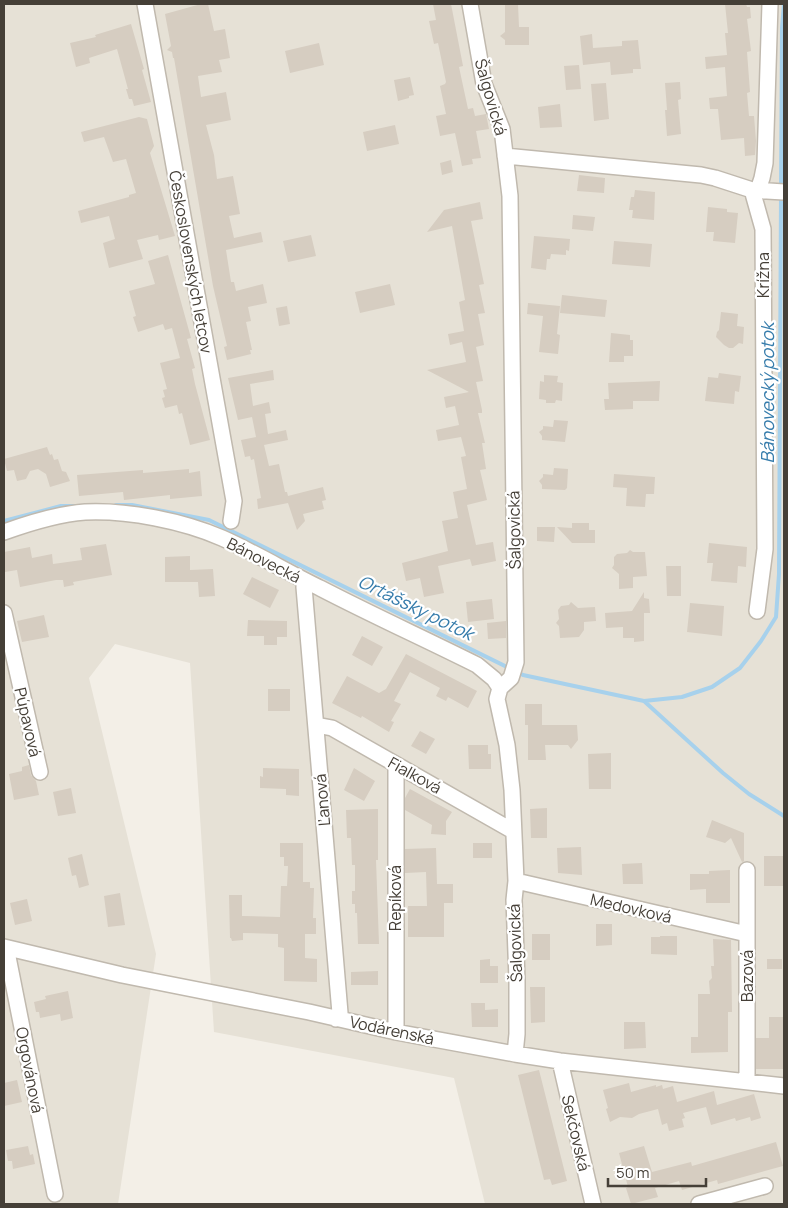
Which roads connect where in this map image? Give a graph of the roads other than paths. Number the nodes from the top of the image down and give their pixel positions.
1 (145, 4) edge
2 (470, 4) edge
3 (770, 4) edge
4 (505, 156) junction
5 (760, 191) junction
6 (784, 192) edge
7 (231, 521) dead end
8 (4, 532) edge
9 (306, 581) junction
10 (757, 611) dead end
11 (4, 613) edge
12 (506, 683) junction
13 (316, 725) junction
14 (396, 764) junction
15 (40, 772) dead end
16 (513, 831) junction
17 (747, 870) dead end
18 (516, 881) junction
19 (747, 934) junction
20 (4, 947) edge
21 (336, 1019) junction
22 (396, 1032) junction
23 (515, 1054) junction
24 (560, 1061) junction
25 (747, 1082) junction
26 (784, 1086) edge
27 (765, 1186) dead end
28 (55, 1194) dead end
29 (593, 1204) edge
30 (699, 1204) edge

1 - 7 street, Československých letcov
2 - 4 street, Šalgovická
3 - 5 street
4 - 5 street
4 - 12 street, Šalgovická
5 - 6 street
5 - 10 street, Krížna
8 - 9 street, Bánovecká
9 - 12 street, Bánovecká
9 - 13 street, Ľanová
11 - 15 street, Púpavová
12 - 16 street, Šalgovická
13 - 14 street, Fialková
13 - 21 street, Ľanová
14 - 16 street, Fialková
14 - 22 street, Repíková
16 - 18 street, Šalgovická
17 - 19 street, Bazová
18 - 19 street, Medovková
18 - 23 street, Šalgovická
19 - 25 street, Bazová
20 - 21 street, Vodárenská
20 - 28 street, Orgovánová
21 - 22 street, Vodárenská
22 - 23 street, Vodárenská
23 - 24 street, Vodárenská
24 - 25 street, Vodárenská
24 - 29 street, Sekčovská
25 - 26 street, Vodárenská
27 - 30 street

